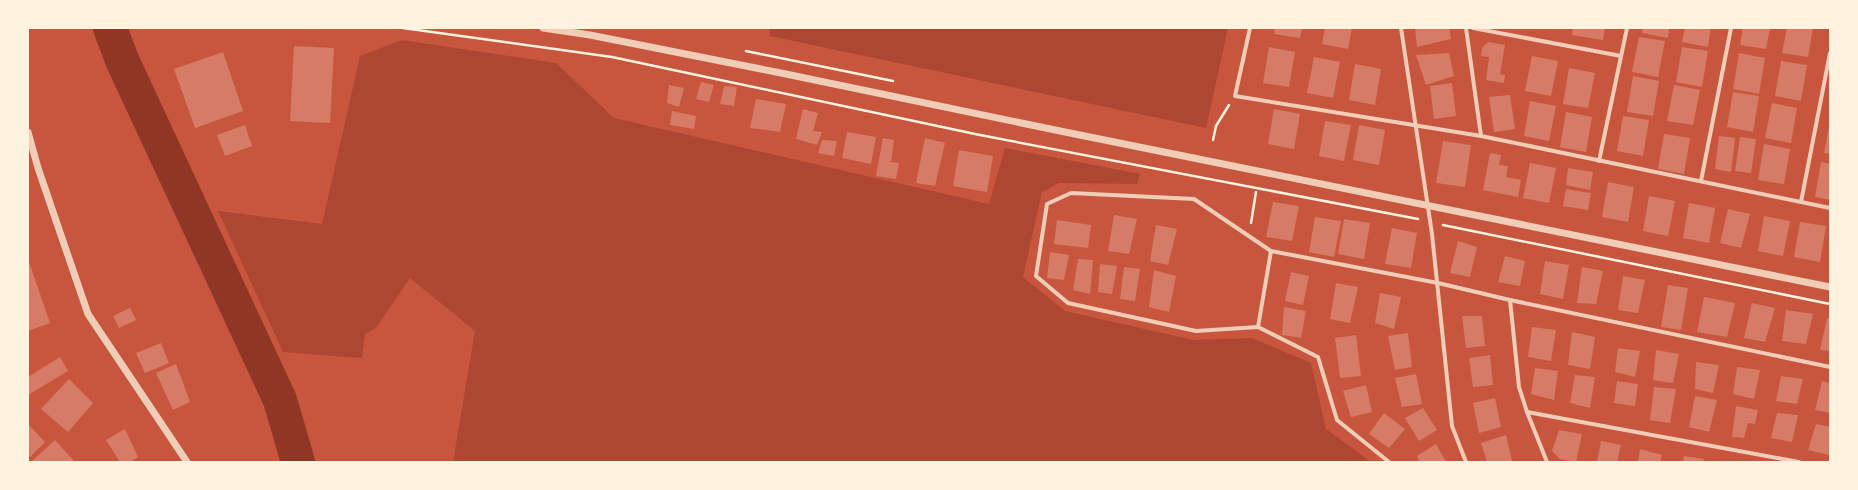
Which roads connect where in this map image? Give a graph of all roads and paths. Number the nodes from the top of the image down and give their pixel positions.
1 (403, 28) edge
2 (543, 28) edge
3 (1250, 28) edge
4 (1401, 28) edge
5 (1466, 28) edge
6 (1473, 28) edge
7 (1627, 28) edge
8 (1731, 28) edge
9 (1830, 53) edge
10 (1621, 56) junction
11 (1235, 96) junction
12 (1416, 125) junction
13 (28, 132) edge
14 (1481, 136) junction
15 (1213, 140) dead end
16 (1599, 161) junction
17 (1701, 181) junction
18 (1256, 192) dead end
19 (1800, 202) junction
20 (1428, 206) junction
21 (1830, 208) edge
22 (1430, 222) junction
23 (1249, 236) junction
24 (1271, 251) junction
25 (1438, 283) junction
26 (1830, 287) edge
27 (1510, 300) junction
28 (1830, 304) edge
29 (1258, 327) junction
30 (1830, 367) edge
31 (1527, 412) junction
32 (186, 462) edge
33 (1389, 462) edge
34 (1466, 462) edge
35 (1547, 462) edge
36 (1799, 462) edge

1 - 22 path
2 - 20 street
3 - 11 street
4 - 12 street
5 - 14 street
6 - 10 street
7 - 10 street
8 - 17 street
9 - 19 street
10 - 16 street
11 - 12 street
11 - 15 path
12 - 14 street
12 - 20 street
13 - 32 street
14 - 16 street
16 - 17 street
17 - 19 street
18 - 23 path
19 - 21 street
20 - 22 street
20 - 26 street
22 - 25 street
22 - 28 path
23 - 24 street
23 - 29 street
24 - 25 street
24 - 29 street
25 - 27 street
25 - 34 street
27 - 30 street
27 - 31 street
29 - 33 street
31 - 35 street
31 - 36 street

